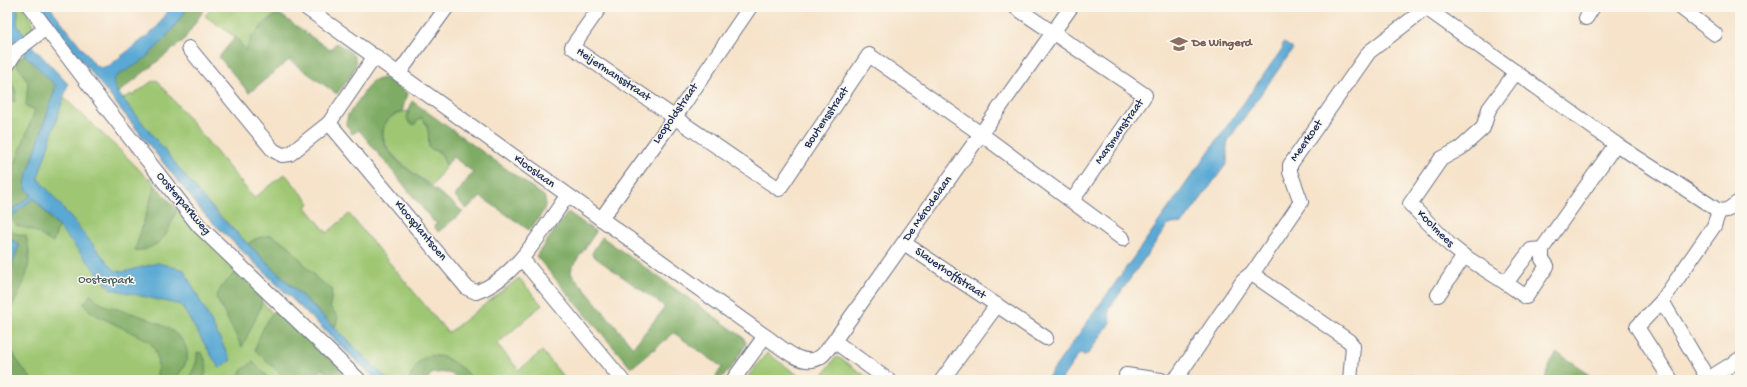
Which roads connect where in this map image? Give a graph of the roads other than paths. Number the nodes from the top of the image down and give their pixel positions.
1 (30, 7) edge
2 (305, 7) edge
3 (447, 7) edge
4 (600, 7) edge
5 (750, 7) edge
6 (1015, 7) edge
7 (1071, 7) edge
8 (1425, 7) edge
9 (1680, 7) edge
10 (46, 28) junction
11 (1052, 34) junction
12 (1715, 34) dead end
13 (189, 48) dead end
14 (375, 56) junction
15 (8, 64) edge
16 (1516, 72) junction
17 (399, 73) junction
18 (675, 117) junction
19 (329, 123) junction
20 (981, 134) junction
21 (1616, 144) junction
22 (567, 196) junction
23 (1072, 201) junction
24 (1740, 201) edge
25 (1718, 211) junction
26 (601, 219) junction
27 (1123, 239) dead end
28 (904, 243) junction
29 (1542, 249) junction
30 (1464, 256) junction
31 (522, 259) junction
32 (1252, 274) junction
33 (1506, 283) junction
34 (1438, 294) dead end
35 (1662, 301) junction
36 (997, 305) junction
37 (765, 336) junction
38 (1046, 338) dead end
39 (834, 341) junction
40 (1740, 359) edge
41 (1126, 375) dead end
42 (359, 380) edge
43 (622, 380) edge
44 (735, 380) edge
45 (888, 380) edge
46 (942, 380) edge
47 (1161, 380) edge
48 (1172, 380) edge
49 (1350, 380) edge
50 (1671, 380) edge
51 (1708, 380) edge

1 - 10 street, Oosterparkweg
2 - 14 street, Klooslaan
3 - 17 street
4 - 18 street, Heijermansstraat
5 - 18 street, Leopoldstraat
6 - 11 street
7 - 11 street, De Mérodelaan
8 - 16 street
8 - 32 street, Meerkoet
9 - 12 street
10 - 15 street
10 - 42 street, Oosterparkweg
11 - 20 street, De Mérodelaan
11 - 23 street, Marsmanstraat
13 - 19 street
14 - 17 street, Klooslaan
14 - 19 street
16 - 21 street
16 - 30 street, Koolmees
17 - 22 street, Klooslaan
18 - 20 street, Boutensstraat
18 - 26 street, Leopoldstraat
19 - 31 street, Kloosplantsoen
20 - 23 street
20 - 28 street, De Mérodelaan
21 - 25 street
21 - 29 street
22 - 26 street, Klooslaan
22 - 31 street, Kloosplantsoen
23 - 27 street
24 - 25 street
25 - 35 street
26 - 37 street, Klooslaan
28 - 36 street, Slauerhoffstraat
28 - 39 street, De Mérodelaan
29 - 33 street
29 - 33 street, Koolmees
30 - 33 street, Koolmees
30 - 34 street, Koolmees
31 - 43 street
32 - 48 street, Meerkoet
32 - 49 street
35 - 50 street
35 - 51 street
36 - 38 street, Slauerhoffstraat
36 - 46 street, Slauerhoffstraat
37 - 39 street, De Mérodelaan
37 - 44 street
39 - 45 street
40 - 51 street
41 - 47 street

